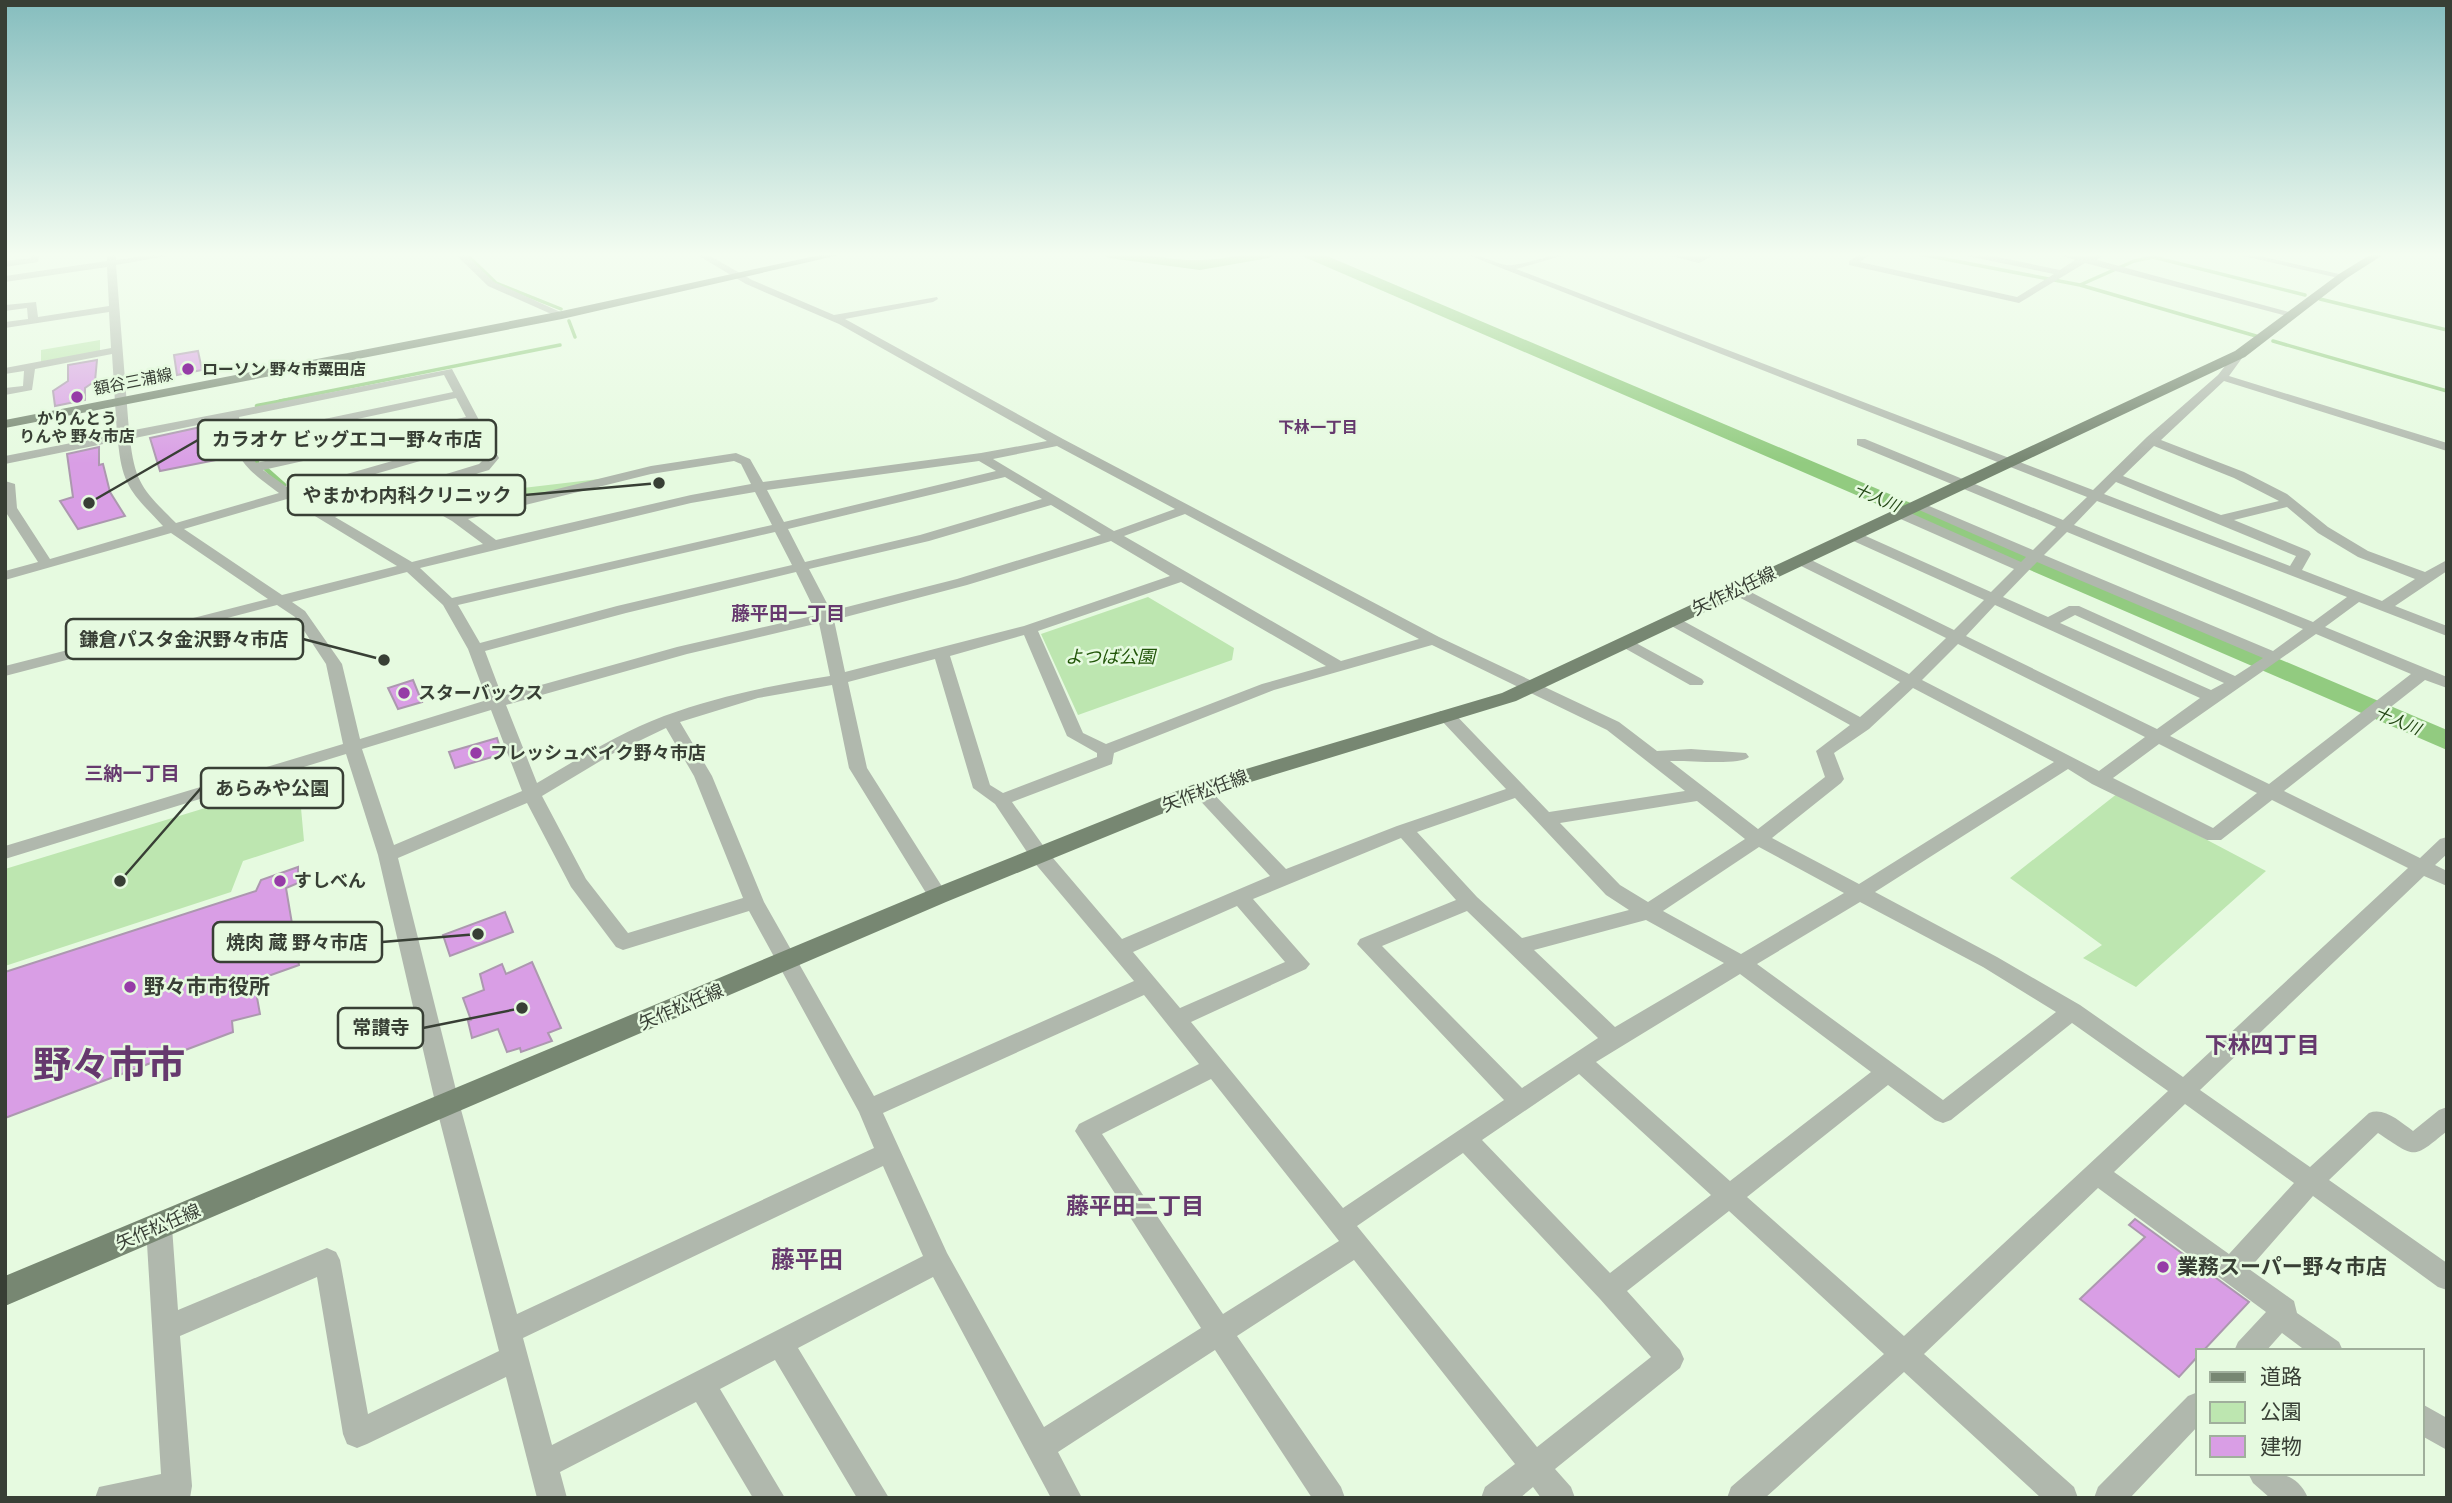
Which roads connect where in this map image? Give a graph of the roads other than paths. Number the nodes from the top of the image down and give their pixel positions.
1 (115, 323) edge
2 (521, 323) edge
3 (842, 323) edge
4 (1651, 323) edge
5 (2281, 323) edge
6 (117, 350) junction
7 (2240, 354) junction
8 (30, 366) junction
9 (5, 371) edge
10 (2222, 377) junction
11 (5, 392) edge
12 (458, 394) junction
13 (120, 402) junction
14 (232, 414) junction
15 (471, 420) junction
16 (5, 424) edge
17 (124, 436) junction
18 (482, 439) junction
19 (237, 440) junction
20 (2151, 440) junction
21 (1059, 442) junction
22 (1861, 442) dead end
23 (2447, 447) edge
24 (981, 457) junction
25 (8, 459) edge
26 (2012, 463) junction
27 (253, 468) junction
28 (1004, 472) junction
29 (2114, 477) junction
30 (6, 485) edge
31 (1961, 485) junction
32 (758, 487) junction
33 (406, 490) junction
34 (287, 493) junction
35 (2096, 495) junction
36 (1052, 500) junction
37 (2288, 503) junction
38 (1186, 509) junction
39 (1909, 510) junction
40 (323, 516) junction
41 (457, 518) junction
42 (2220, 519) junction
43 (172, 527) junction
44 (779, 527) junction
45 (2064, 527) junction
46 (1112, 536) junction
47 (1854, 536) junction
48 (494, 545) junction
49 (1800, 561) junction
50 (2030, 562) junction
51 (46, 564) junction
52 (2447, 564) edge
53 (410, 567) junction
54 (800, 567) junction
55 (2294, 572) junction
56 (5, 576) edge
57 (1182, 577) junction
58 (2427, 578) junction
59 (1736, 590) junction
60 (2357, 597) junction
61 (1994, 598) junction
62 (280, 600) junction
63 (449, 603) junction
64 (2384, 607) junction
65 (825, 615) junction
66 (1671, 620) junction
67 (2049, 623) junction
68 (2312, 627) junction
69 (1030, 629) junction
70 (2447, 631) edge
71 (1958, 637) junction
72 (1433, 640) junction
73 (1625, 642) junction
74 (476, 649) junction
75 (941, 653) junction
76 (2268, 661) junction
77 (1340, 667) junction
78 (5, 671) edge
79 (2423, 673) junction
80 (839, 679) junction
81 (1912, 680) junction
82 (1696, 682) dead end
83 (2236, 682) junction
84 (2447, 683) edge
85 (1529, 687) junction
86 (2212, 697) junction
87 (498, 702) junction
88 (1446, 715) junction
89 (670, 720) junction
90 (1863, 725) junction
91 (2155, 737) junction
92 (354, 748) junction
93 (1104, 750) junction
94 (1656, 757) junction
95 (1740, 757) dead end
96 (2067, 762) junction
97 (2098, 780) junction
98 (1200, 790) junction
99 (1520, 790) junction
100 (532, 794) junction
101 (1702, 794) junction
102 (2272, 794) junction
103 (1001, 800) junction
104 (1545, 819) junction
105 (1404, 830) junction
106 (1758, 839) junction
107 (2447, 843) edge
108 (5, 853) edge
109 (388, 855) junction
110 (1040, 856) junction
111 (2422, 866) junction
112 (1283, 878) junction
113 (2447, 878) edge
114 (1858, 894) junction
115 (938, 896) junction
116 (1240, 897) junction
117 (754, 902) junction
118 (1470, 902) junction
119 (1648, 912) junction
120 (1518, 947) junction
121 (1117, 950) junction
122 (788, 962) junction
123 (1742, 964) junction
124 (1148, 984) junction
125 (2072, 1011) junction
126 (1177, 1019) junction
127 (1613, 1039) junction
128 (1580, 1062) junction
129 (1216, 1066) junction
130 (1888, 1073) junction
131 (2184, 1090) junction
132 (1520, 1102) junction
133 (448, 1106) junction
134 (869, 1109) junction
135 (2447, 1117) edge
136 (1465, 1139) junction
137 (887, 1153) junction
138 (2097, 1173) junction
139 (2311, 1181) junction
140 (1729, 1196) junction
141 (159, 1227) junction
142 (1348, 1234) junction
143 (938, 1261) junction
144 (2230, 1272) junction
145 (2447, 1278) edge
146 (1609, 1290) junction
147 (5, 1291) edge
148 (2280, 1316) junction
149 (165, 1329) junction
150 (1219, 1332) junction
151 (780, 1343) junction
152 (511, 1345) junction
153 (2250, 1349) edge
154 (2326, 1349) edge
155 (1905, 1352) junction
156 (701, 1384) junction
157 (2196, 1414) edge
158 (2424, 1419) edge
159 (2447, 1436) edge
160 (1039, 1447) junction
161 (543, 1465) junction
162 (1536, 1467) junction
163 (2265, 1475) edge
164 (176, 1492) edge
165 (110, 1498) edge
166 (552, 1498) edge
167 (770, 1498) edge
168 (874, 1498) edge
169 (1067, 1498) edge
170 (1330, 1498) edge
171 (1496, 1498) edge
172 (1560, 1498) edge
173 (1742, 1498) edge
174 (2063, 1498) edge
175 (2109, 1498) edge
176 (2293, 1498) edge

1 - 6 street
2 - 13 main road, 額谷三浦線
3 - 21 street
4 - 26 street
5 - 7 main road, 矢作松任線
6 - 8 street
6 - 13 street
7 - 10 street
7 - 26 main road, 矢作松任線
8 - 9 street
8 - 11 street
10 - 20 street
10 - 23 street
12 - 14 street
12 - 15 street
12 - 19 street
13 - 16 main road, 額谷三浦線
13 - 17 street
14 - 17 street
14 - 19 street
15 - 18 street
15 - 27 street
17 - 25 street
17 - 43 street
18 - 33 street
18 - 34 street
19 - 27 street
20 - 29 street
20 - 37 street
21 - 24 street
21 - 38 street
22 - 31 street
24 - 28 street
24 - 32 street
25 - 30 street
26 - 31 main road, 矢作松任線
26 - 35 street
27 - 34 street
28 - 36 street
28 - 44 street
29 - 35 street
29 - 42 street
30 - 51 street
31 - 39 main road, 矢作松任線
31 - 45 street
32 - 41 street
32 - 44 street
32 - 48 street
33 - 40 street
33 - 41 street
34 - 40 street
34 - 43 street
35 - 45 street
35 - 55 street
36 - 46 street
36 - 54 street
37 - 42 street
37 - 58 street
38 - 46 street
38 - 72 street
39 - 47 main road, 矢作松任線
39 - 50 street
40 - 53 street
41 - 48 street
42 - 55 street
43 - 51 street
43 - 62 street
44 - 54 street
44 - 63 street
45 - 50 street
45 - 68 street
46 - 57 street
46 - 65 street
47 - 49 main road, 矢作松任線
47 - 61 street
48 - 53 street
49 - 59 main road, 矢作松任線
49 - 71 street
50 - 61 street
50 - 76 street
51 - 56 street
52 - 58 street
53 - 62 street
53 - 63 street
54 - 65 street
54 - 74 street
55 - 60 street
57 - 69 street
57 - 77 street
58 - 64 street
59 - 66 main road, 矢作松任線
59 - 81 street
60 - 64 street
60 - 68 street
61 - 67 street
61 - 71 street
62 - 78 street
62 - 92 street
63 - 74 street
64 - 70 street
65 - 80 street
65 - 87 street
66 - 73 main road, 矢作松任線
66 - 90 street
67 - 83 street
67 - 86 street
68 - 76 street
68 - 79 street
69 - 75 street
69 - 93 street
71 - 81 street
71 - 91 street
72 - 77 street
72 - 85 street
73 - 82 street
73 - 85 main road, 矢作松任線
74 - 87 street
75 - 80 street
75 - 103 street
76 - 83 street
77 - 93 street
79 - 84 street
79 - 102 street
80 - 89 street
80 - 115 street
81 - 90 street
81 - 96 street
83 - 86 street
85 - 88 main road, 矢作松任線
85 - 94 street
86 - 91 street
87 - 92 street
87 - 100 street
88 - 98 main road, 矢作松任線
88 - 99 street
89 - 100 street
89 - 117 street
90 - 106 street
91 - 97 street
91 - 102 street
92 - 108 street
92 - 109 street
93 - 103 street
94 - 95 street
94 - 101 street
96 - 97 street
96 - 114 street
97 - 102 street
98 - 110 main road, 矢作松任線
98 - 112 street
99 - 104 street
99 - 105 street
100 - 109 street
100 - 117 street
101 - 104 street
101 - 106 street
102 - 111 street
103 - 110 street
104 - 119 street
105 - 112 street
105 - 118 street
106 - 114 street
106 - 119 street
107 - 111 street
109 - 133 street
110 - 115 main road, 矢作松任線
110 - 121 street
111 - 113 street
111 - 131 street
112 - 116 street
114 - 123 street
114 - 125 street
115 - 122 main road, 矢作松任線
116 - 121 street
116 - 126 street
117 - 122 street
118 - 120 street
118 - 132 street
119 - 120 street
119 - 123 street
120 - 127 street
121 - 124 street
122 - 133 main road, 矢作松任線
122 - 134 street
123 - 127 street
123 - 130 street
124 - 126 street
124 - 134 street
125 - 130 street
125 - 131 street
126 - 129 street
127 - 128 street
128 - 132 street
128 - 140 street
129 - 142 street
129 - 150 street
130 - 140 street
131 - 138 street
131 - 139 street
132 - 136 street
133 - 141 main road, 矢作松任線
133 - 152 street
134 - 137 street
135 - 139 street
136 - 142 street
136 - 146 street
137 - 143 street
137 - 152 street
138 - 144 street
138 - 155 street
139 - 144 street
139 - 145 street
140 - 146 street
140 - 155 street
141 - 147 main road, 矢作松任線
141 - 149 street
142 - 150 street
142 - 162 street
143 - 151 street
143 - 160 street
144 - 148 street
146 - 162 street
148 - 153 street
148 - 154 street
149 - 152 street
149 - 164 street
150 - 160 street
150 - 170 street
151 - 156 street
151 - 168 street
152 - 161 street
155 - 173 street
155 - 174 street
156 - 161 street
156 - 167 street
157 - 175 street
158 - 159 street
160 - 169 street
161 - 166 street
162 - 171 street
162 - 172 street
163 - 176 street
164 - 165 street

